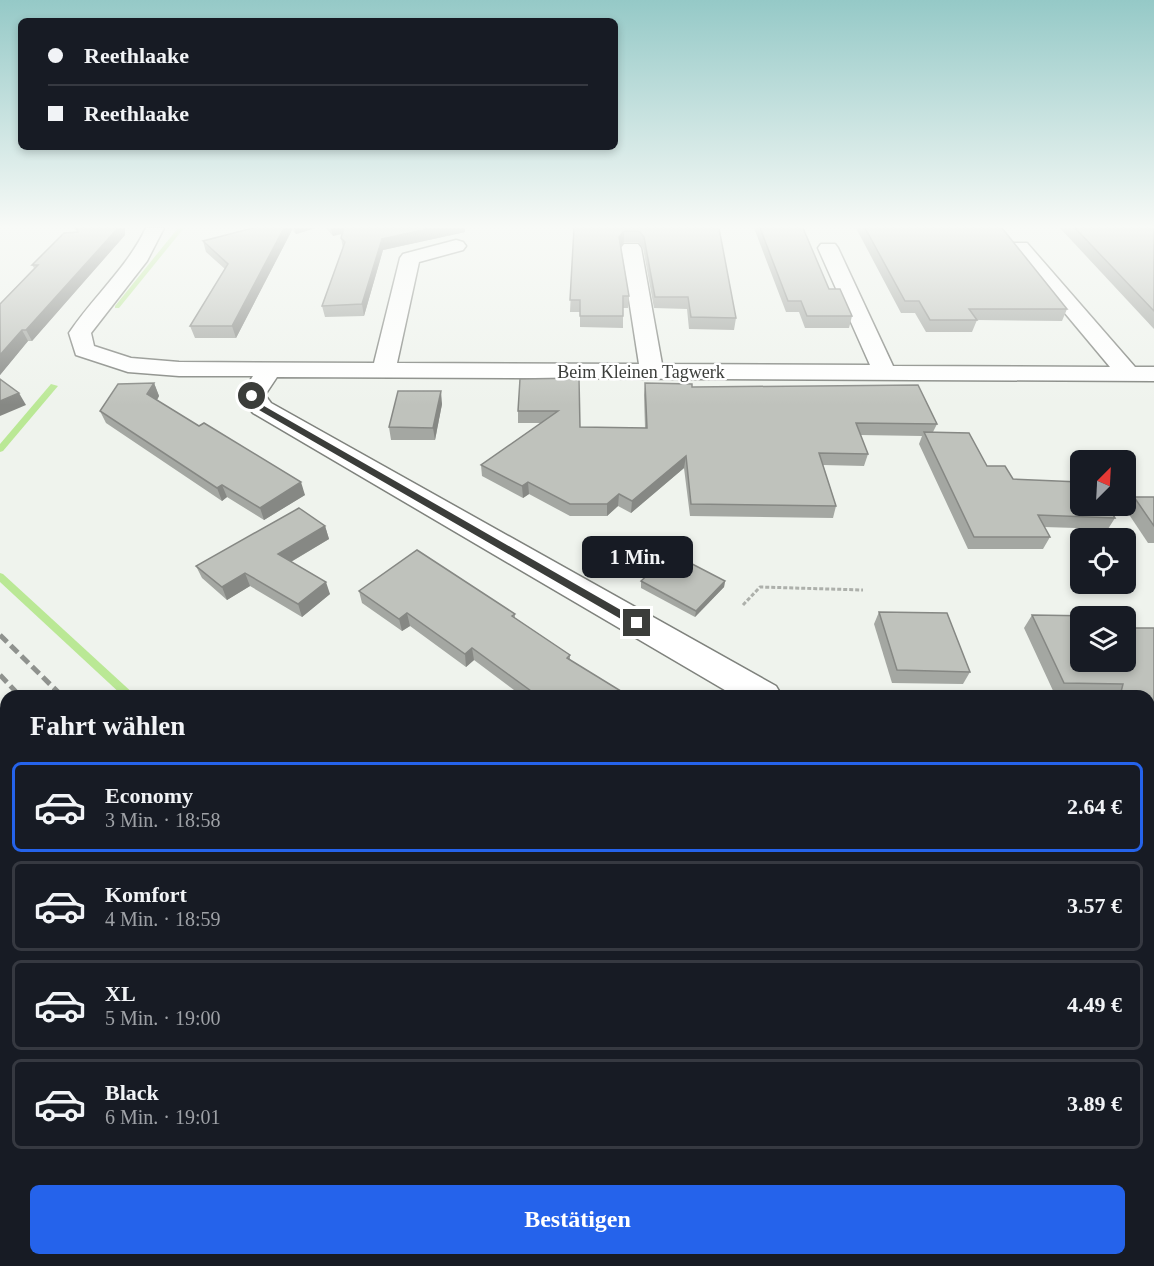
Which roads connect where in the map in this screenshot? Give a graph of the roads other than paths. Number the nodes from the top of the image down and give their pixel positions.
1 (115, 287) edge
2 (403, 287) edge
3 (638, 287) edge
4 (846, 287) edge
5 (1054, 287) edge
6 (269, 370) junction
7 (384, 371) junction
8 (652, 372) junction
9 (885, 373) junction
10 (1128, 374) junction
11 (1154, 374) edge
12 (754, 690) edge

1 - 6 street, Beim Kleinen Tagwerk
2 - 7 street
3 - 8 street
4 - 9 street
5 - 10 street
6 - 7 street, Beim Kleinen Tagwerk
6 - 12 street
7 - 8 street, Beim Kleinen Tagwerk
8 - 9 street, Beim Kleinen Tagwerk
9 - 10 street, Beim Kleinen Tagwerk
10 - 11 street, Beim Kleinen Tagwerk

